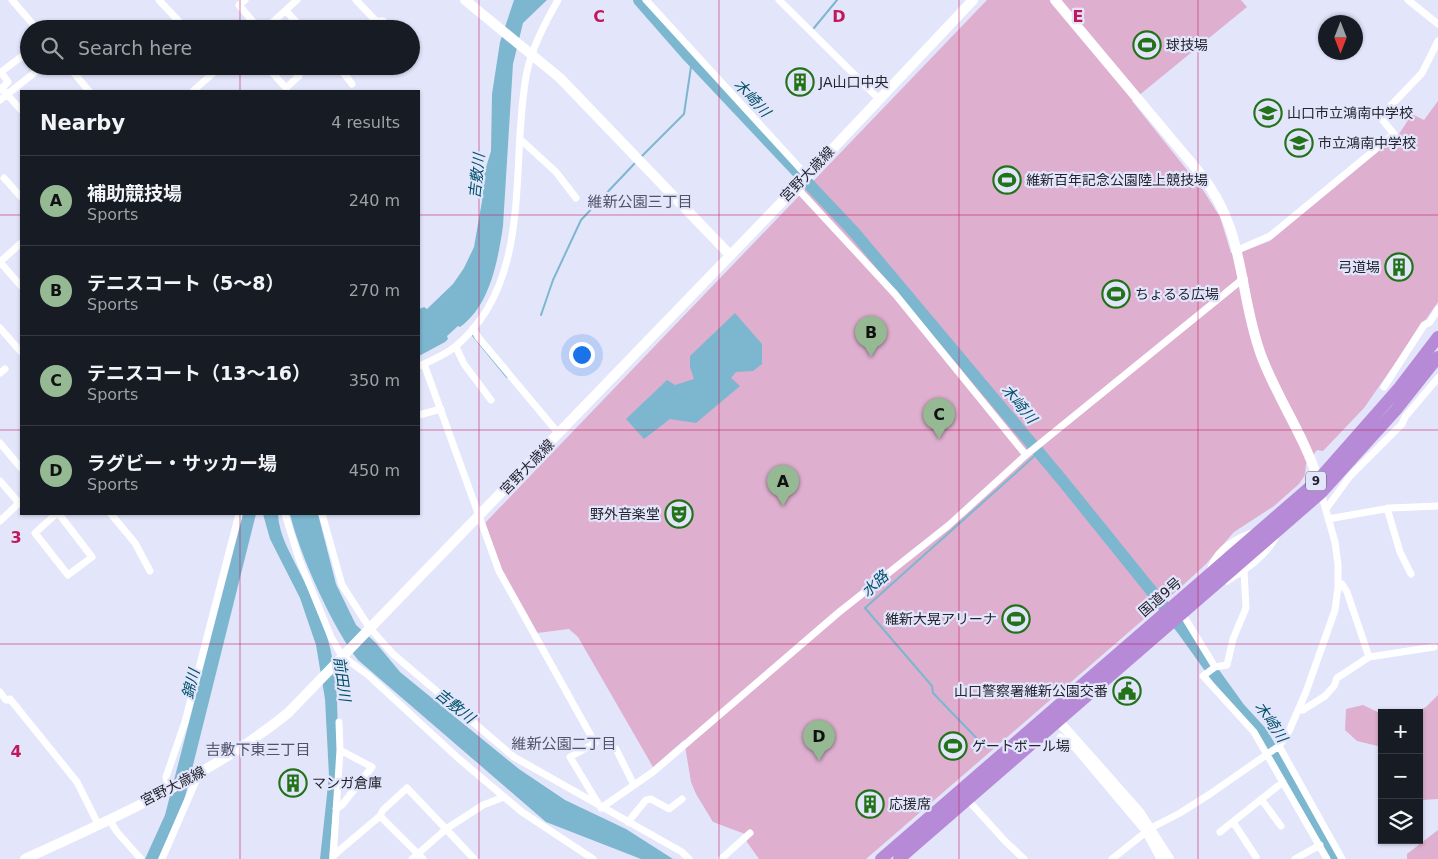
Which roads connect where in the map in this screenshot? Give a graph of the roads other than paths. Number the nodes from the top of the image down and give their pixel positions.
1 (12, 0) edge
2 (160, 0) edge
3 (245, 0) edge
4 (297, 0) edge
5 (356, 0) edge
6 (465, 0) edge
7 (558, 0) edge
8 (646, 0) edge
9 (779, 0) edge
10 (973, 0) edge
11 (1055, 0) edge
12 (1408, 0) edge
13 (286, 10) junction
14 (30, 20) edge
15 (178, 20) edge
16 (252, 20) edge
17 (275, 20) edge
18 (295, 20) edge
19 (375, 20) edge
20 (1438, 24) edge
21 (1438, 41) edge
22 (531, 54) junction
23 (20, 58) edge
24 (29, 75) edge
25 (76, 75) edge
26 (211, 75) edge
27 (274, 75) edge
28 (298, 75) edge
29 (345, 75) edge
30 (352, 84) dead end
31 (88, 90) edge
32 (194, 90) edge
33 (287, 90) edge
34 (3, 91) edge
35 (878, 98) junction
36 (0, 100) edge
37 (20, 109) edge
38 (520, 139) junction
39 (807, 176) junction
40 (4, 178) dead end
41 (796, 187) junction
42 (20, 196) edge
43 (576, 198) dead end
44 (20, 244) edge
45 (1238, 250) junction
46 (730, 255) junction
47 (1, 260) edge
48 (1244, 278) junction
49 (20, 285) edge
50 (1438, 309) edge
51 (0, 328) edge
52 (473, 328) junction
53 (1438, 337) edge
54 (456, 346) junction
55 (20, 351) edge
56 (1438, 357) edge
57 (421, 365) edge
58 (1438, 378) edge
59 (1384, 386) dead end
60 (491, 400) dead end
61 (441, 409) junction
62 (420, 415) edge
63 (559, 434) junction
64 (0, 443) edge
65 (1026, 455) junction
66 (20, 467) edge
67 (0, 480) edge
68 (1318, 480) junction
69 (1321, 492) junction
70 (20, 502) edge
71 (1438, 506) edge
72 (1387, 508) junction
73 (1326, 509) junction
74 (57, 515) edge
75 (59, 515) edge
76 (112, 515) edge
77 (239, 515) edge
78 (285, 515) edge
79 (322, 515) edge
80 (478, 518) junction
81 (1328, 519) junction
82 (0, 522) edge
83 (1279, 529) junction
84 (1244, 570) junction
85 (150, 571) dead end
86 (1411, 574) dead end
87 (1213, 580) junction
88 (1338, 583) junction
89 (1178, 611) junction
90 (367, 629) junction
91 (1434, 647) dead end
92 (1369, 657) junction
93 (340, 658) junction
94 (1215, 668) junction
95 (0, 692) edge
96 (6, 700) junction
97 (0, 706) edge
98 (1298, 710) junction
99 (1055, 717) junction
100 (339, 722) dead end
101 (1060, 737) dead end
102 (1279, 746) junction
103 (616, 749) dead end
104 (340, 750) junction
105 (1266, 755) junction
106 (196, 776) junction
107 (1283, 782) junction
108 (634, 785) junction
109 (170, 788) junction
110 (964, 794) junction
111 (504, 796) junction
112 (682, 799) dead end
113 (1260, 799) junction
114 (601, 808) junction
115 (336, 810) junction
116 (380, 816) junction
117 (109, 818) junction
118 (628, 822) junction
119 (1233, 822) junction
120 (98, 824) junction
121 (1281, 826) dead end
122 (446, 829) junction
123 (1148, 830) junction
124 (1220, 832) dead end
125 (750, 833) dead end
126 (1320, 845) junction
127 (420, 856) edge
128 (140, 857) edge
129 (333, 857) edge
130 (1256, 857) dead end
131 (25, 859) edge
132 (162, 859) edge
133 (412, 859) edge
134 (474, 859) edge
135 (593, 859) edge
136 (689, 859) edge
137 (721, 859) edge
138 (881, 859) edge
139 (899, 859) edge
140 (1024, 859) edge
141 (1112, 859) edge
142 (1160, 859) edge
143 (1169, 859) edge
144 (1296, 859) edge
145 (1327, 859) edge
146 (1342, 859) edge

1 - 14 street
2 - 15 street
3 - 16 street
4 - 13 street
5 - 19 street
6 - 22 main road
7 - 22 street
8 - 39 street
9 - 35 street
10 - 35 main road, 宮野大歳線
11 - 45 main road
12 - 20 street
13 - 17 street
13 - 18 street
21 - 45 street
22 - 38 street
22 - 46 main road
23 - 34 street
24 - 34 street
25 - 31 street
26 - 32 street
27 - 33 street
28 - 33 street
29 - 30 street
34 - 36 street
34 - 37 street
35 - 39 main road, 宮野大歳線
38 - 43 street
38 - 52 street
39 - 41 main road, 宮野大歳線
40 - 42 street
41 - 46 main road, 宮野大歳線
41 - 65 street
44 - 47 street
45 - 48 main road
46 - 63 main road, 宮野大歳線
47 - 49 street
48 - 65 street
48 - 68 main road
50 - 59 street
51 - 55 street
52 - 54 street
52 - 63 street
53 - 68 highway, 国道9号 / 9
54 - 57 street
54 - 60 street
56 - 69 highway, 国道9号 / 9
57 - 61 street
58 - 73 street
61 - 62 street
61 - 80 street
63 - 80 main road, 宮野大歳線
64 - 66 street
65 - 108 street
67 - 70 street
68 - 69 street
68 - 87 highway, 国道9号 / 9
69 - 73 street
69 - 83 highway, 国道9号 / 9
70 - 82 street
71 - 72 street
72 - 81 street
72 - 86 street
73 - 81 street
74 - 75 street
76 - 85 street
77 - 109 street
78 - 93 street
79 - 90 street
80 - 90 main road, 宮野大歳線
80 - 114 street
81 - 88 street
83 - 84 street
83 - 87 highway, 国道9号 / 9
84 - 87 street
84 - 94 street
87 - 89 highway, 国道9号 / 9
88 - 92 street
88 - 98 street
89 - 94 street
89 - 99 highway, 国道9号 / 9
90 - 93 main road, 宮野大歳線
90 - 114 street
91 - 92 street
92 - 98 street
93 - 106 main road, 宮野大歳線
93 - 111 street
94 - 105 street
95 - 96 street
96 - 97 street
96 - 120 street
98 - 102 street
99 - 110 highway, 国道9号 / 9
99 - 123 main road
100 - 104 street
101 - 123 street
102 - 105 street
102 - 146 street
103 - 108 street
104 - 115 street
104 - 115 street
105 - 107 street
105 - 123 street
106 - 109 main road, 宮野大歳線
106 - 132 street
107 - 113 street
107 - 126 street
108 - 114 street
109 - 117 main road, 宮野大歳線
110 - 138 highway, 国道9号 / 9
110 - 139 highway, 国道9号 / 9
110 - 140 street
111 - 122 street
111 - 135 street
112 - 118 street
113 - 119 street
113 - 121 street
114 - 118 street
115 - 129 street
116 - 122 street
116 - 127 street
116 - 129 street
117 - 120 main road, 宮野大歳線
117 - 128 street
118 - 136 street
119 - 124 street
119 - 130 street
120 - 131 main road, 宮野大歳線
122 - 127 street
122 - 134 street
123 - 141 street
123 - 142 street
123 - 143 main road
125 - 137 street
126 - 144 street
126 - 145 street
127 - 133 street

